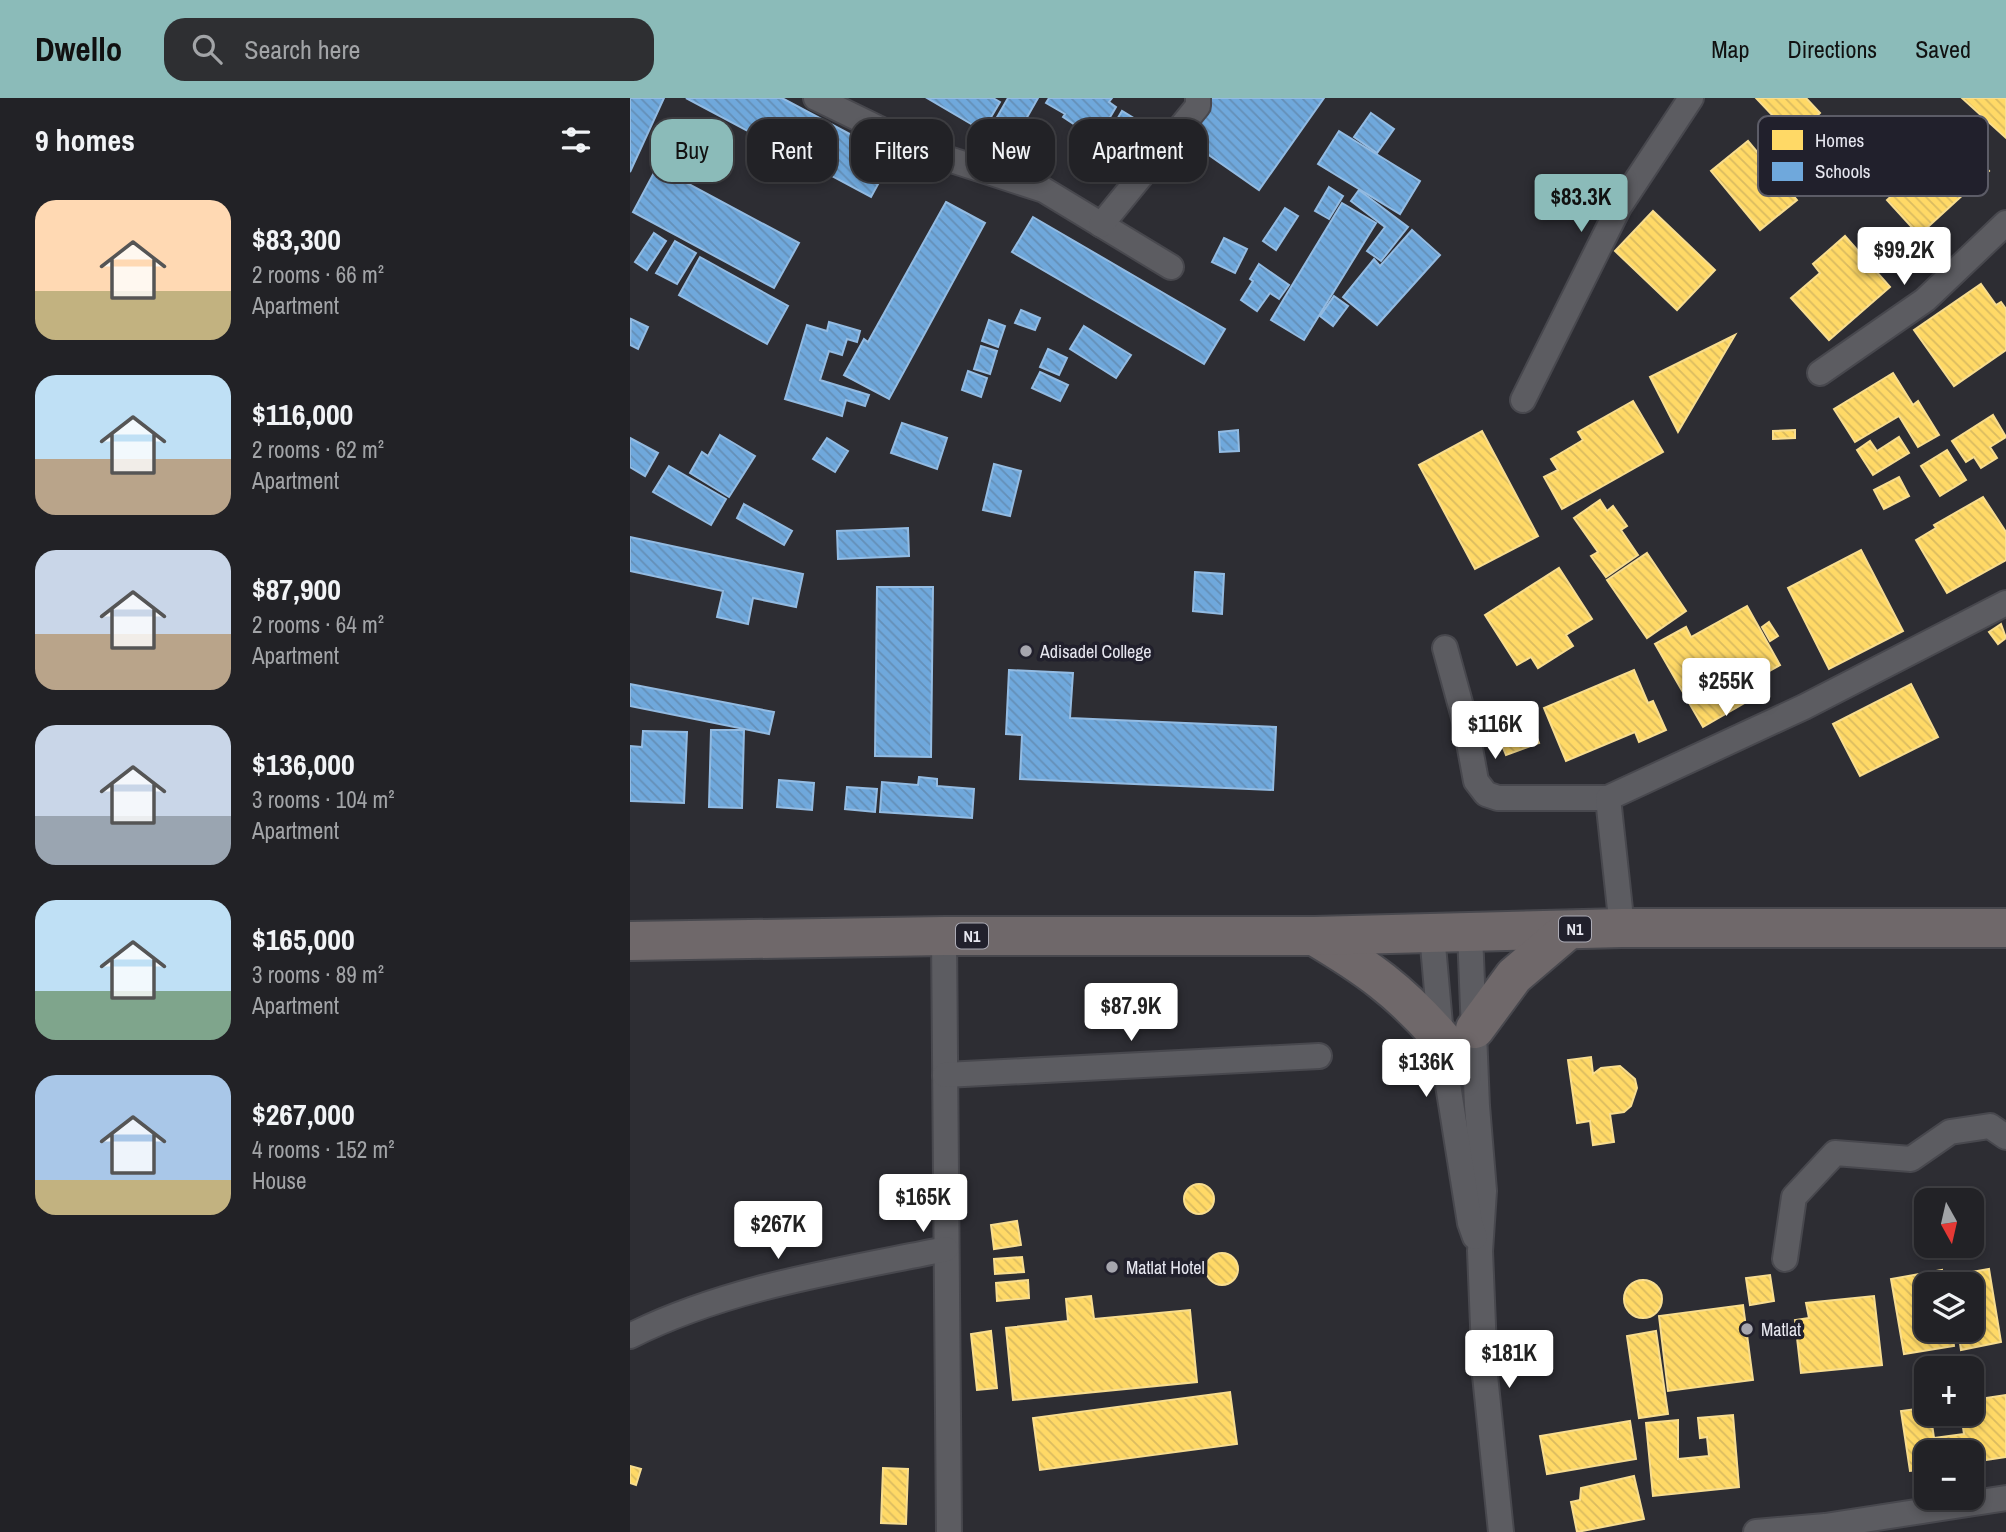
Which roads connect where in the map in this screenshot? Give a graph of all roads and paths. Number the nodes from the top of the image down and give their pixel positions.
1 (816, 98) edge
2 (1198, 98) edge
3 (1691, 98) edge
4 (861, 108) edge
5 (2006, 223) edge
6 (1101, 225) junction
7 (1171, 267) dead end
8 (1820, 373) dead end
9 (1523, 400) dead end
10 (2006, 603) edge
11 (1446, 648) dead end
12 (1608, 797) junction
13 (1622, 928) junction
14 (2006, 928) edge
15 (1568, 930) junction
16 (1470, 933) junction
17 (1432, 934) junction
18 (944, 936) junction
19 (1314, 936) junction
20 (630, 941) edge
21 (1458, 1034) junction
22 (1319, 1056) dead end
23 (945, 1075) junction
24 (2006, 1136) edge
25 (946, 1249) junction
26 (1480, 1251) junction
27 (1785, 1259) dead end
28 (630, 1336) edge
29 (2006, 1498) edge
30 (1826, 1529) edge
31 (949, 1531) edge
32 (1501, 1532) edge
33 (1756, 1532) edge

1 - 4 street
2 - 6 street
3 - 9 street
4 - 6 street
5 - 8 street
6 - 7 street
10 - 12 street
11 - 12 street
12 - 13 street
13 - 14 highway, N1
13 - 15 highway, N1
15 - 16 highway, N1
15 - 21 highway
16 - 17 highway, N1
16 - 21 street
17 - 19 highway, N1
17 - 21 street
18 - 19 highway, N1
18 - 20 highway, N1
18 - 23 street
19 - 21 highway
21 - 26 street
21 - 26 street
22 - 23 street
23 - 25 street
24 - 27 street
25 - 28 street
25 - 31 street
26 - 32 street
29 - 30 street
30 - 33 street

